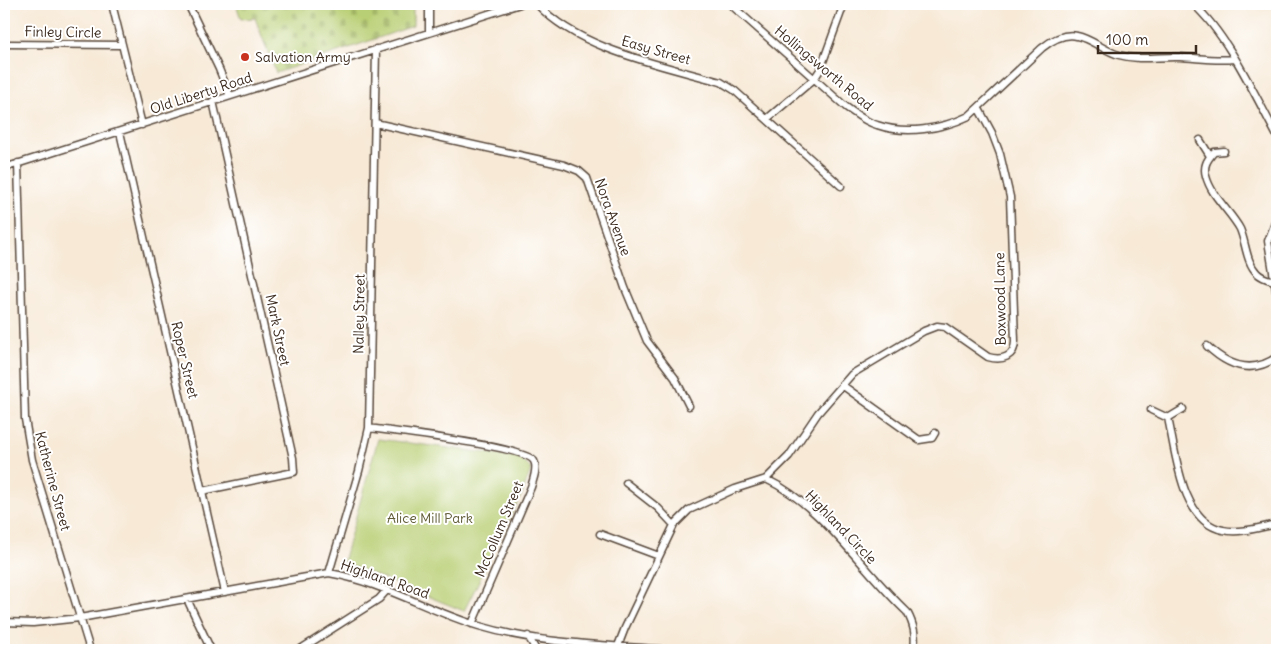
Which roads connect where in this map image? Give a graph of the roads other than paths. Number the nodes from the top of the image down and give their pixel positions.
1 (112, 4) edge
2 (188, 4) edge
3 (429, 4) edge
4 (520, 4) edge
5 (536, 4) edge
6 (730, 4) edge
7 (844, 4) edge
8 (1193, 4) edge
9 (429, 33) junction
10 (4, 44) edge
11 (121, 44) junction
12 (376, 49) junction
13 (1234, 59) junction
14 (814, 78) junction
15 (230, 96) junction
16 (214, 101) junction
17 (979, 109) junction
18 (768, 118) junction
19 (375, 123) junction
20 (142, 125) junction
21 (120, 132) junction
22 (1277, 136) edge
23 (1200, 140) dead end
24 (1224, 151) dead end
25 (1210, 156) junction
26 (18, 163) junction
27 (4, 168) edge
28 (841, 186) dead end
29 (1277, 218) edge
30 (1274, 281) junction
31 (1277, 296) edge
32 (1207, 346) dead end
33 (1277, 358) edge
34 (842, 385) junction
35 (689, 406) dead end
36 (1183, 409) dead end
37 (1152, 410) dead end
38 (1168, 418) junction
39 (369, 428) junction
40 (935, 433) dead end
41 (766, 479) junction
42 (626, 484) dead end
43 (202, 492) junction
44 (1277, 524) edge
45 (674, 525) junction
46 (600, 534) dead end
47 (659, 556) junction
48 (329, 573) junction
49 (387, 590) junction
50 (225, 592) junction
51 (187, 599) junction
52 (80, 618) junction
53 (4, 622) edge
54 (472, 624) junction
55 (528, 636) junction
56 (618, 646) junction
57 (90, 650) edge
58 (211, 650) edge
59 (299, 650) edge
60 (536, 650) edge
61 (654, 650) edge
62 (667, 650) edge
63 (914, 650) edge

1 - 11 street
2 - 15 street
3 - 9 street
4 - 9 street, Old Liberty Road
5 - 18 street, Easy Street
6 - 14 street, Hollingsworth Road
7 - 14 street
8 - 13 street
9 - 12 street, Old Liberty Road
10 - 11 street, Finley Circle
11 - 20 street
12 - 15 street, Old Liberty Road
12 - 19 street, Nalley Street
13 - 17 street, Hollingsworth Road
13 - 22 street
14 - 17 street, Hollingsworth Road
14 - 18 street
15 - 16 street, Old Liberty Road
16 - 20 street, Old Liberty Road
16 - 43 street, Mark Street
17 - 34 street, Boxwood Lane
18 - 28 street, Easy Street
19 - 35 street, Nora Avenue
19 - 39 street, Nalley Street
20 - 21 street, Old Liberty Road
21 - 26 street, Old Liberty Road
21 - 43 street, Roper Street
23 - 25 street
24 - 25 street
25 - 30 street
26 - 27 street, Old Liberty Road
26 - 52 street, Katherine Street
29 - 30 street
30 - 31 street
32 - 33 street
34 - 40 street
34 - 41 street, Boxwood Lane
36 - 38 street
37 - 38 street
38 - 44 street
39 - 48 street, Nalley Street
39 - 54 street, McCollum Street
41 - 45 street
41 - 63 street, Highland Circle
42 - 45 street
43 - 50 street, Roper Street
45 - 47 street
46 - 47 street
47 - 56 street
48 - 49 street, Highland Road
48 - 50 street, Highland Road
49 - 54 street, Highland Road
49 - 59 street
50 - 51 street, Highland Road
51 - 52 street, Highland Road
51 - 58 street
52 - 53 street, Highland Road
52 - 57 street, Katherine Street
54 - 55 street, Highland Road
55 - 56 street, Highland Road
55 - 60 street
56 - 61 street, Highland Road
61 - 62 street, Highland Road

